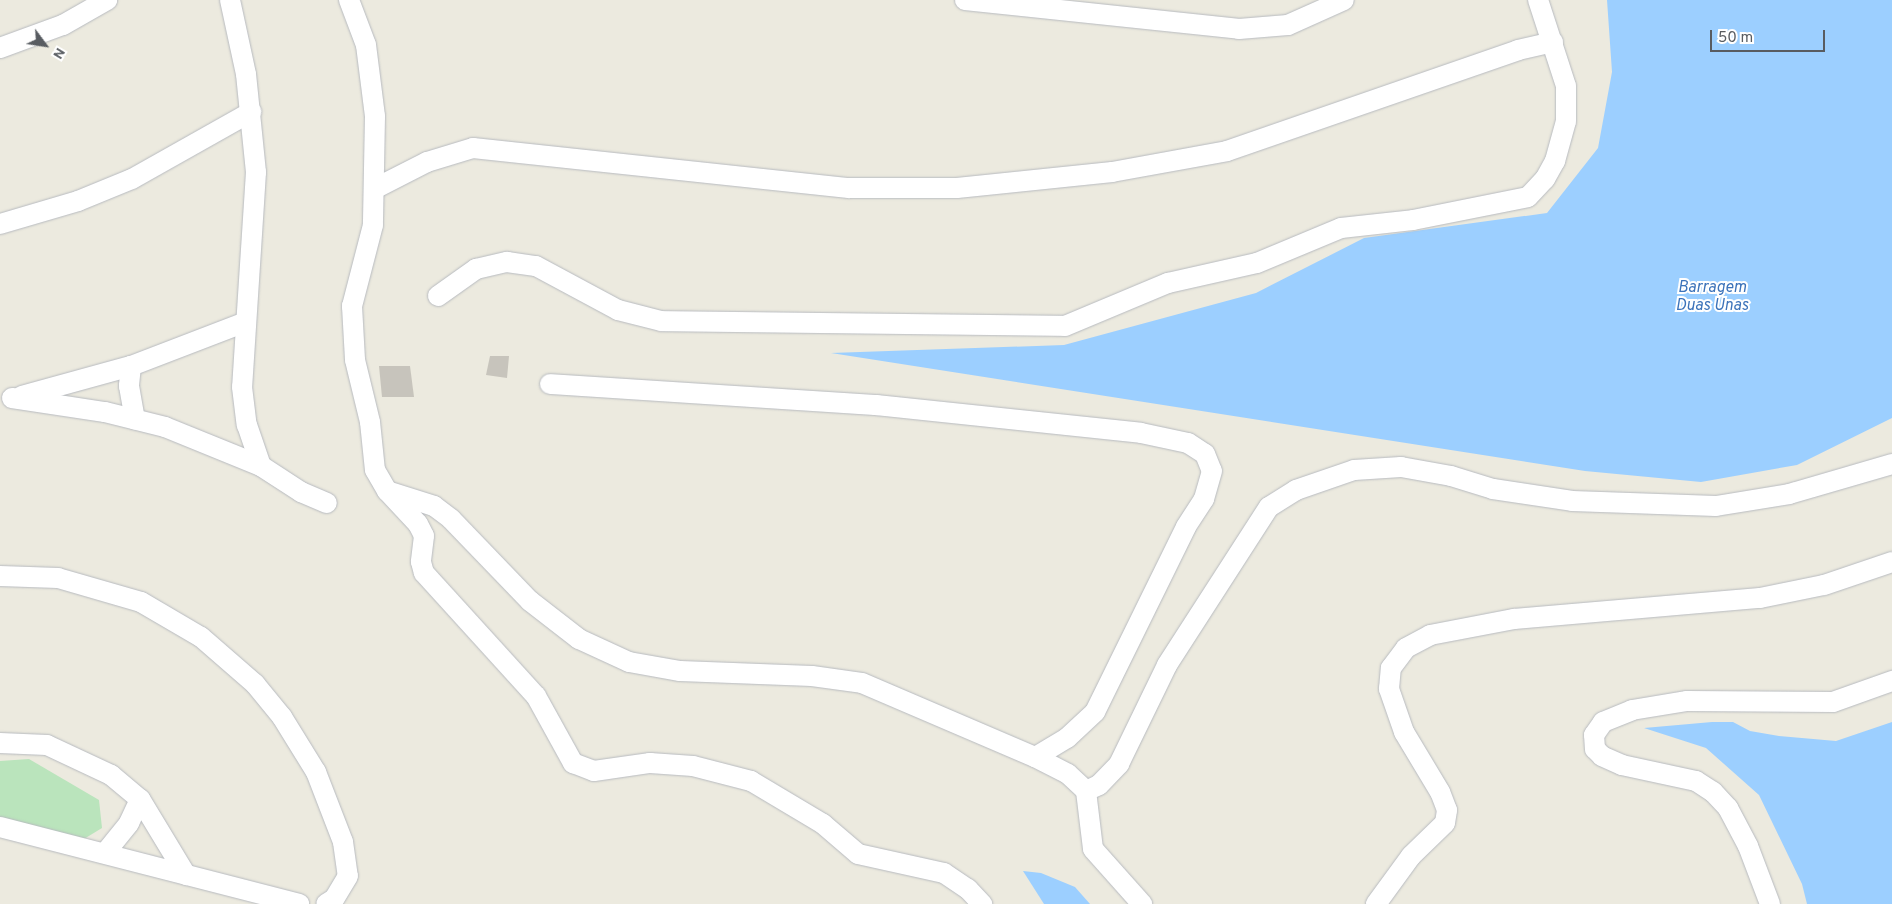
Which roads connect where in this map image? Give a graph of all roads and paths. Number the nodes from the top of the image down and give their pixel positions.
1 (107, 0) edge
2 (230, 0) edge
3 (965, 0) edge
4 (1344, 0) edge
5 (1538, 0) edge
6 (354, 2) edge
7 (1552, 42) junction
8 (0, 48) edge
9 (251, 112) junction
10 (376, 188) junction
11 (0, 224) edge
12 (438, 296) dead end
13 (244, 324) junction
14 (130, 366) junction
15 (550, 384) dead end
16 (6, 399) edge
17 (135, 419) junction
18 (1892, 464) edge
19 (261, 466) junction
20 (388, 491) junction
21 (327, 502) dead end
22 (1892, 562) edge
23 (0, 576) edge
24 (1892, 681) edge
25 (0, 743) edge
26 (1035, 757) junction
27 (1086, 791) junction
28 (140, 799) junction
29 (0, 828) edge
30 (105, 853) junction
31 (186, 874) junction
32 (299, 904) edge
33 (326, 904) edge
34 (982, 904) edge
35 (1142, 904) edge
36 (1376, 904) edge
37 (1770, 904) edge

1 - 8 street
2 - 9 street
3 - 4 street
5 - 7 street
6 - 10 street
7 - 10 street
7 - 12 street
9 - 11 street
9 - 13 street
10 - 20 street
13 - 14 street
13 - 19 street
14 - 16 street
14 - 17 street
15 - 26 street
16 - 17 street
17 - 19 street
18 - 27 street
19 - 21 street
20 - 26 street
20 - 34 street
22 - 36 street
23 - 33 street
24 - 37 street
25 - 28 street
26 - 27 street
27 - 35 street
28 - 30 street
28 - 31 street
29 - 30 street
30 - 31 street
31 - 32 street

